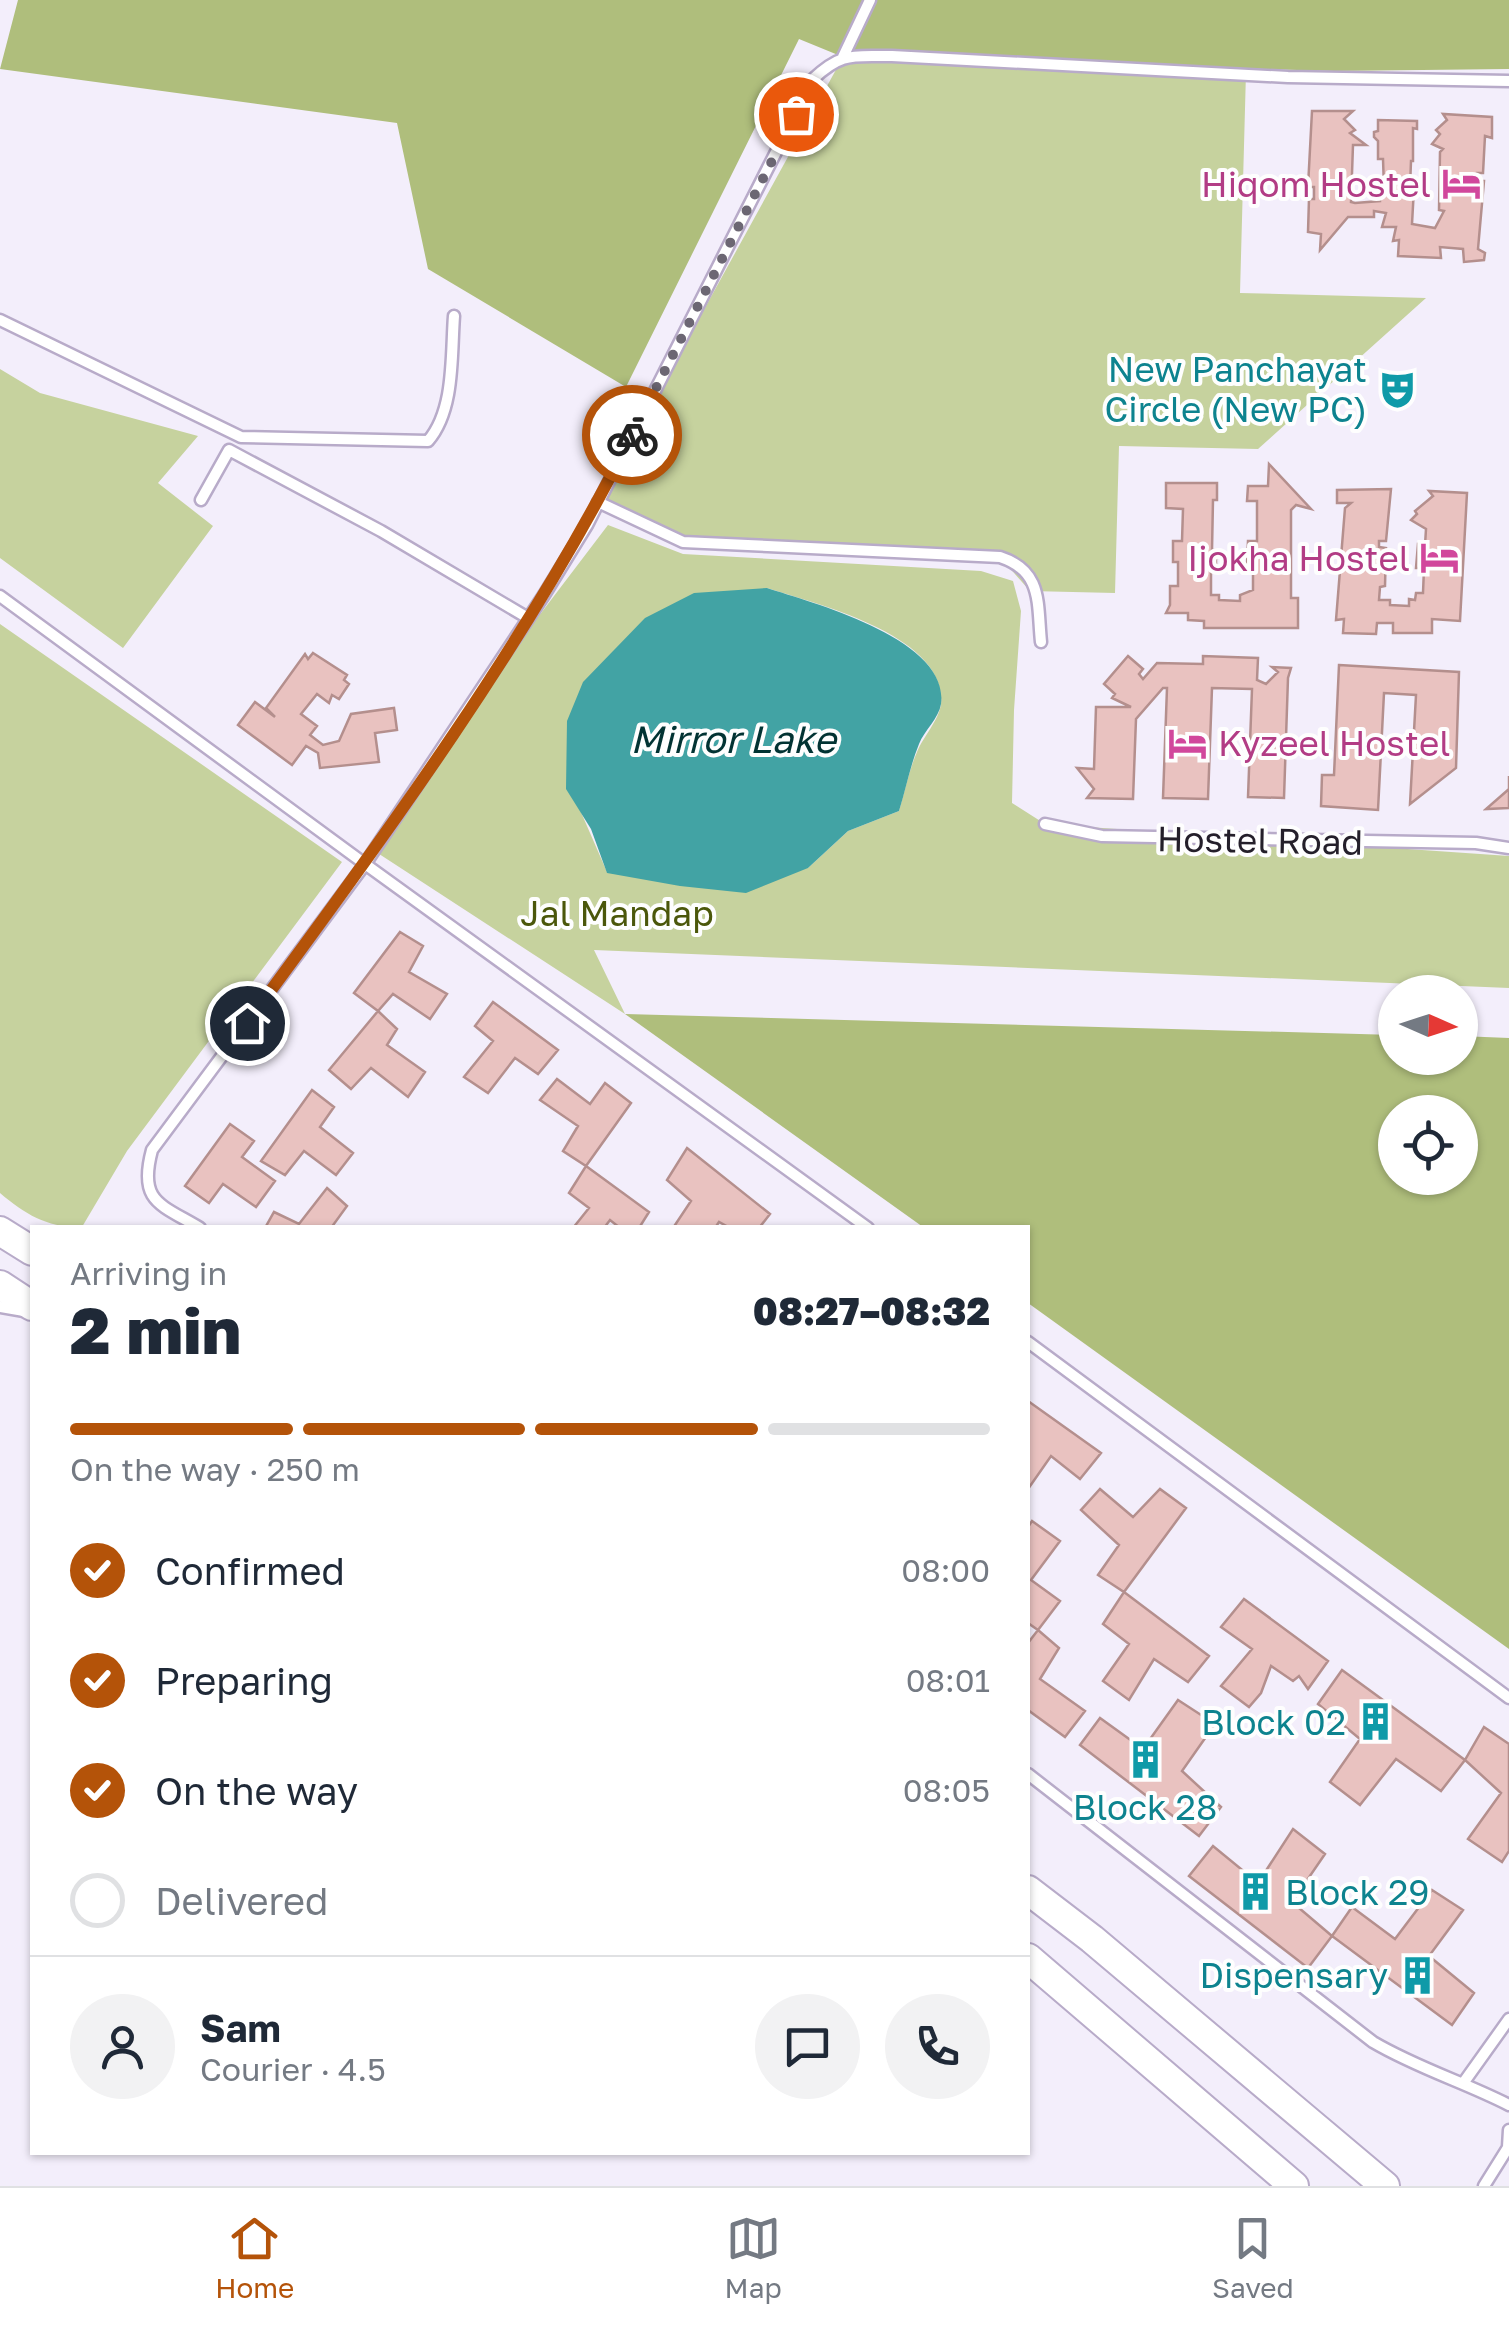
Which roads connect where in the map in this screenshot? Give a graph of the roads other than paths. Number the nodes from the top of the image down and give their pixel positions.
1 (870, 0) edge
2 (842, 56) junction
3 (1509, 81) edge
4 (454, 316) dead end
5 (0, 320) edge
6 (201, 500) dead end
7 (598, 502) junction
8 (0, 596) edge
9 (528, 618) junction
10 (1041, 642) dead end
11 (1045, 824) dead end
12 (1509, 848) edge
13 (365, 864) junction
14 (195, 1225) edge
15 (864, 1225) edge
16 (0, 1231) edge
17 (30, 1250) edge
18 (0, 1285) edge
19 (0, 1308) edge
20 (30, 1308) edge
21 (30, 1309) edge
22 (1030, 1343) edge
23 (1509, 1698) edge
24 (1030, 1776) edge
25 (1030, 1892) edge
26 (1030, 1960) edge
27 (1509, 2019) edge
28 (1464, 2082) junction
29 (1509, 2105) edge
30 (1509, 2130) edge
31 (1508, 2147) edge
32 (1288, 2184) edge
33 (1385, 2186) edge
34 (1484, 2186) edge

1 - 2 lane
2 - 3 lane
2 - 7 lane
4 - 5 lane
6 - 9 lane
7 - 9 lane
7 - 10 lane
8 - 13 lane
9 - 13 lane
11 - 12 lane, Hostel Road
13 - 14 lane
13 - 15 lane
16 - 17 street
18 - 20 street
19 - 21 lane
22 - 23 lane
24 - 28 lane
25 - 33 street
26 - 32 street
27 - 28 lane
28 - 29 lane
30 - 31 lane
31 - 34 lane

